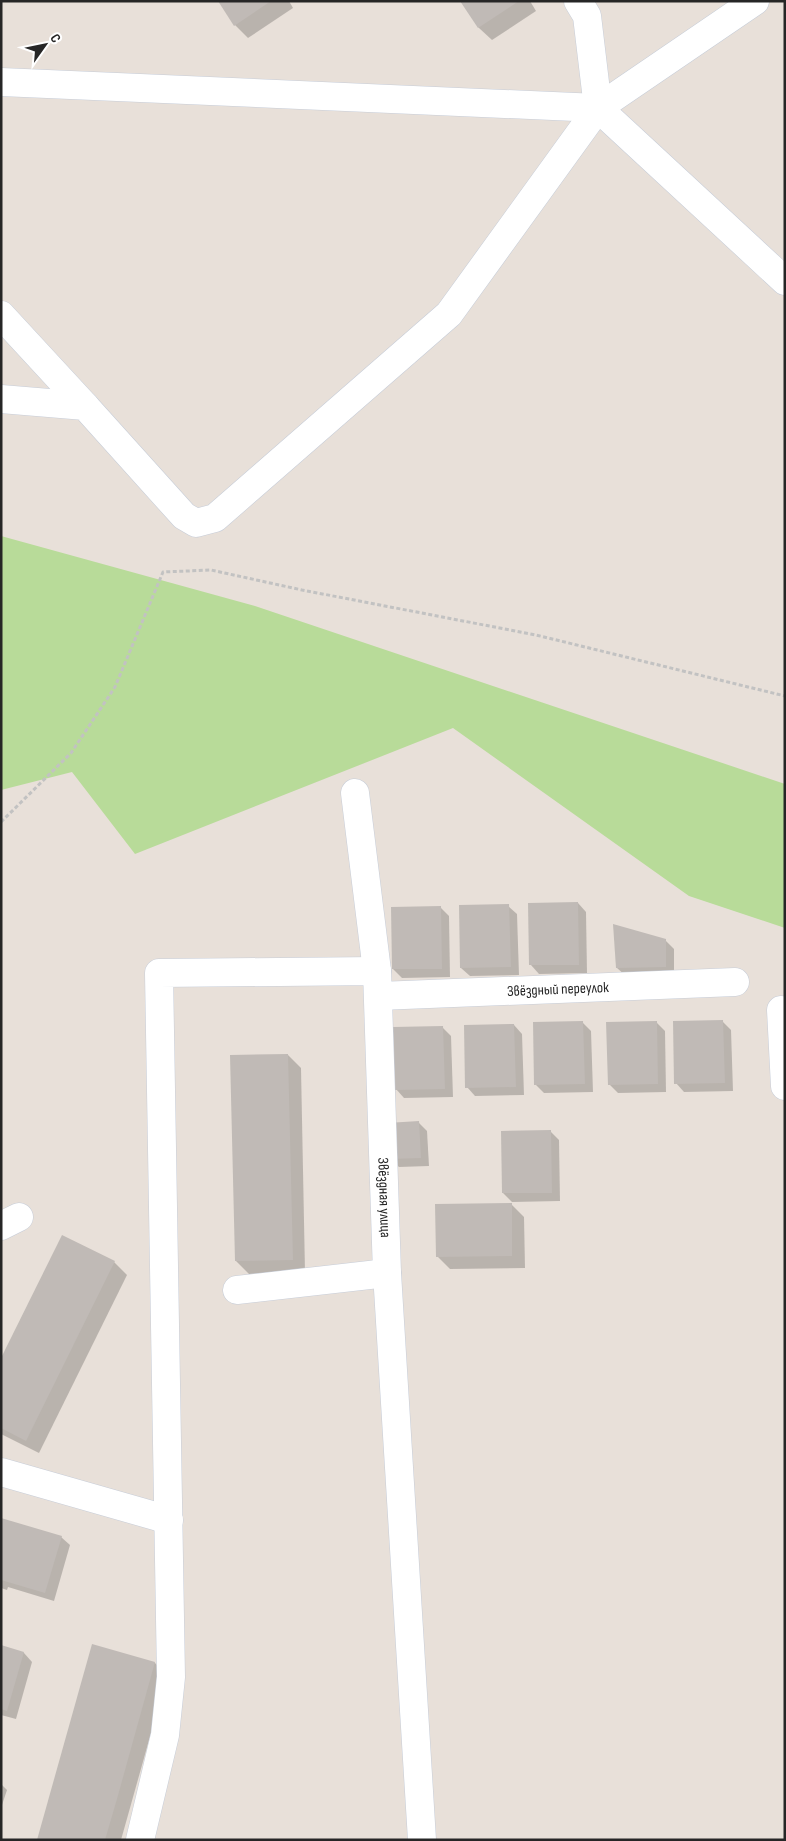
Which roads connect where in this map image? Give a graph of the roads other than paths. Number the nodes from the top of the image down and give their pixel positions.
1 (578, 1) edge
2 (755, 1) edge
3 (1, 82) edge
4 (598, 108) junction
5 (785, 281) edge
6 (1, 315) edge
7 (1, 399) edge
8 (85, 406) junction
9 (355, 793) dead end
10 (371, 979) junction
11 (735, 982) dead end
12 (781, 1010) dead end
13 (785, 1086) edge
14 (387, 1274) junction
15 (237, 1290) dead end
16 (1, 1472) edge
17 (169, 1520) junction
18 (140, 1840) edge
19 (422, 1840) edge

1 - 4 street
2 - 4 street
3 - 4 street
4 - 5 street
4 - 8 street
6 - 8 street
7 - 8 street
9 - 10 street, Звёздная улица
10 - 11 street, Звёздный переулок
10 - 14 street, Звёздная улица
10 - 17 street, Звёздный переулок
12 - 13 street
14 - 15 street
14 - 19 street, Звёздная улица
16 - 17 street
17 - 18 street

